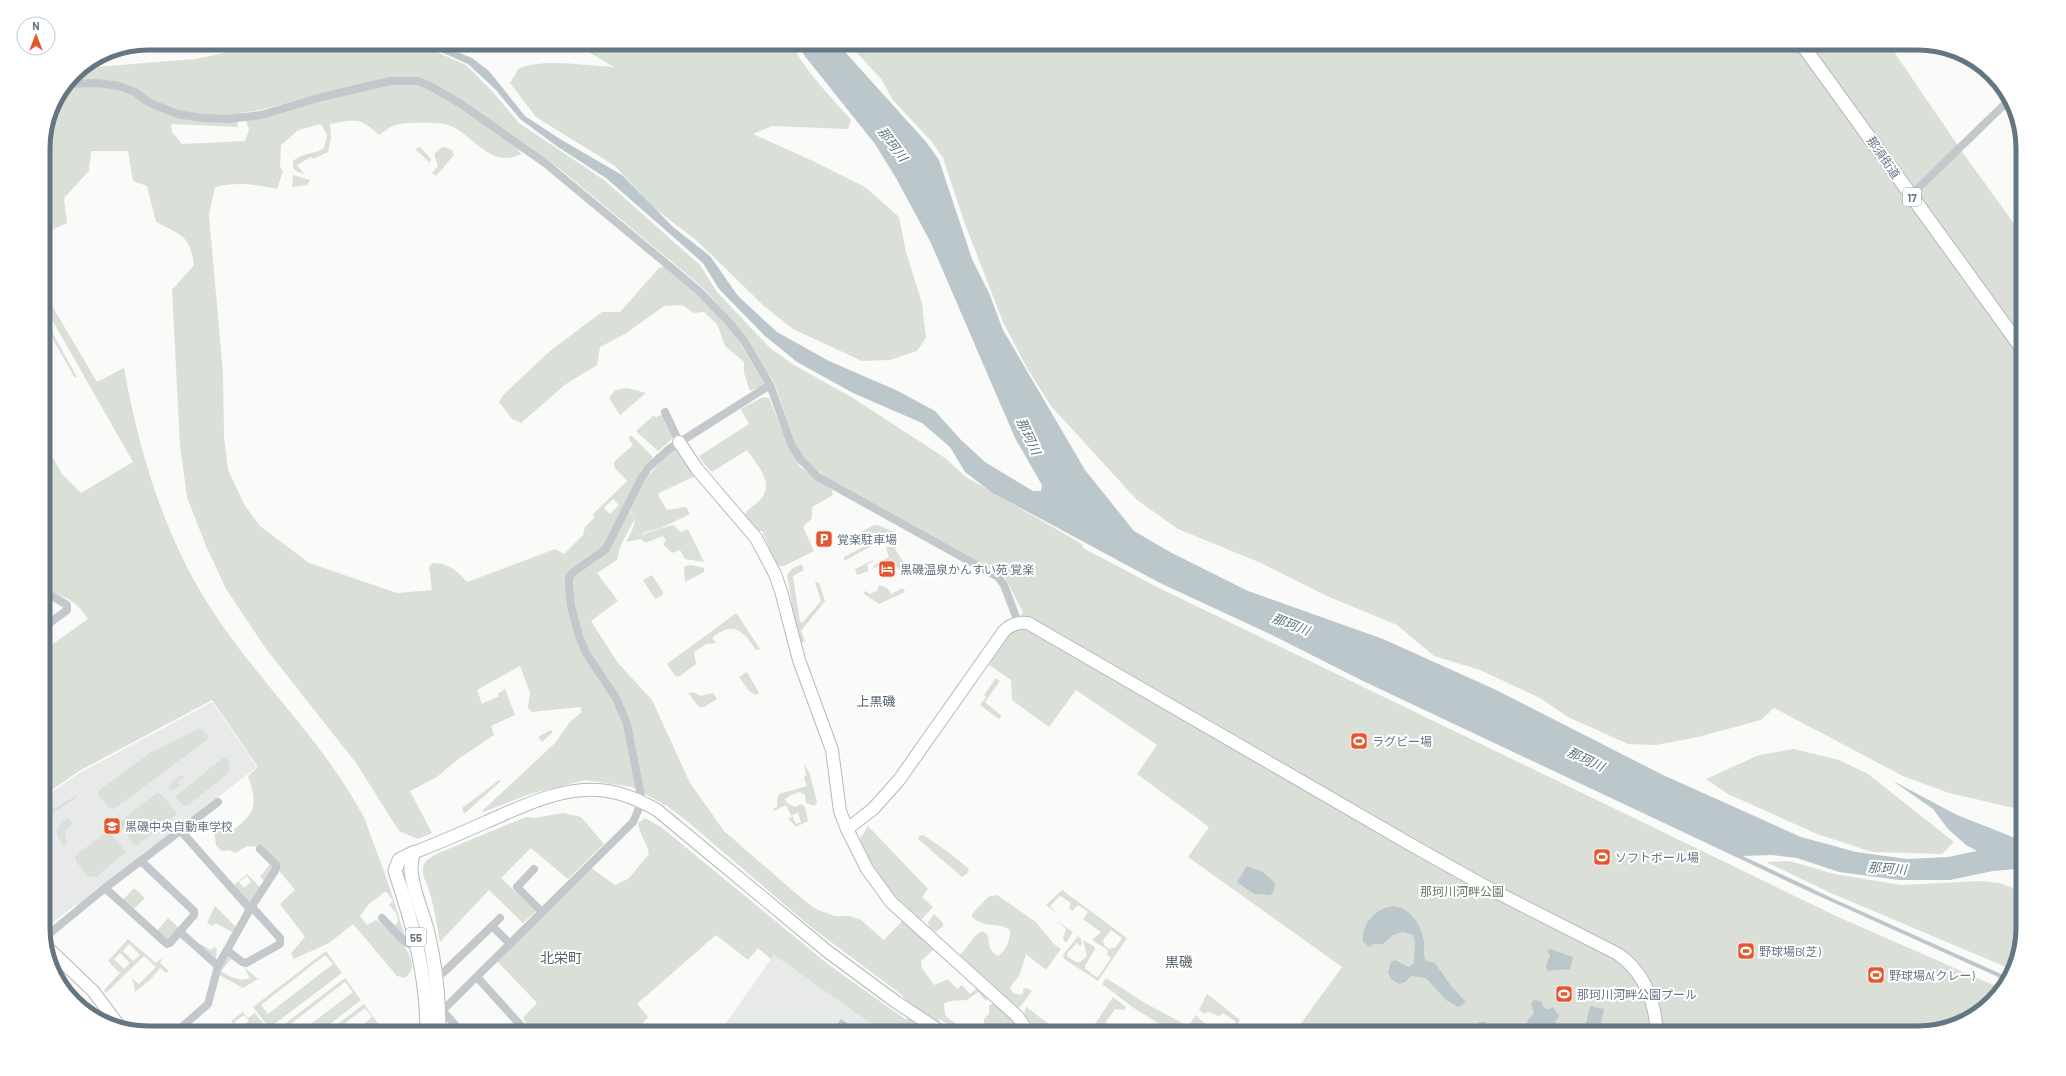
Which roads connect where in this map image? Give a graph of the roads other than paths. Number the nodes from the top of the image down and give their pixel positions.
1 (1806, 50) edge
2 (73, 84) edge
3 (2006, 103) edge
4 (1911, 196) junction
5 (2016, 340) edge
6 (770, 385) junction
7 (665, 412) dead end
8 (679, 442) junction
9 (50, 596) edge
10 (1018, 622) junction
11 (50, 623) edge
12 (642, 801) junction
13 (218, 802) dead end
14 (847, 830) junction
15 (181, 831) junction
16 (260, 849) dead end
17 (413, 853) junction
18 (141, 861) junction
19 (534, 868) dead end
20 (105, 888) junction
21 (251, 908) junction
22 (542, 912) junction
23 (382, 918) dead end
24 (500, 918) dead end
25 (492, 926) junction
26 (180, 932) junction
27 (50, 933) edge
28 (510, 944) junction
29 (419, 949) junction
30 (227, 950) junction
31 (55, 960) edge
32 (218, 966) junction
33 (436, 977) junction
34 (477, 977) junction
35 (441, 1013) junction
36 (115, 1021) edge
37 (183, 1026) edge
38 (424, 1026) edge
39 (428, 1026) edge
40 (440, 1026) edge
41 (455, 1026) edge
42 (521, 1026) edge
43 (932, 1026) edge
44 (1024, 1026) edge
45 (1656, 1026) edge

1 - 4 main road, 那須街道 / 17
2 - 6 street
3 - 4 street
4 - 5 main road, 那須街道 / 17
6 - 8 street
6 - 10 street
7 - 8 street
8 - 12 street
8 - 14 street
9 - 11 street
10 - 14 street
10 - 45 street
12 - 17 street
12 - 22 street
12 - 43 street
13 - 15 street
14 - 44 street
15 - 18 street
15 - 21 street
16 - 21 street
17 - 29 main road, 55
17 - 33 main road, 55
18 - 20 street
18 - 26 street
19 - 22 street
20 - 26 street
20 - 27 street
21 - 30 street
21 - 30 street
22 - 28 street
23 - 29 street
24 - 25 street
25 - 28 street
25 - 33 street
26 - 32 street
28 - 34 street
29 - 38 main road, 55
30 - 32 street
31 - 36 street
32 - 37 street
33 - 35 main road, 55
34 - 35 street
34 - 42 street
35 - 39 street
35 - 40 main road, 55
35 - 41 street

